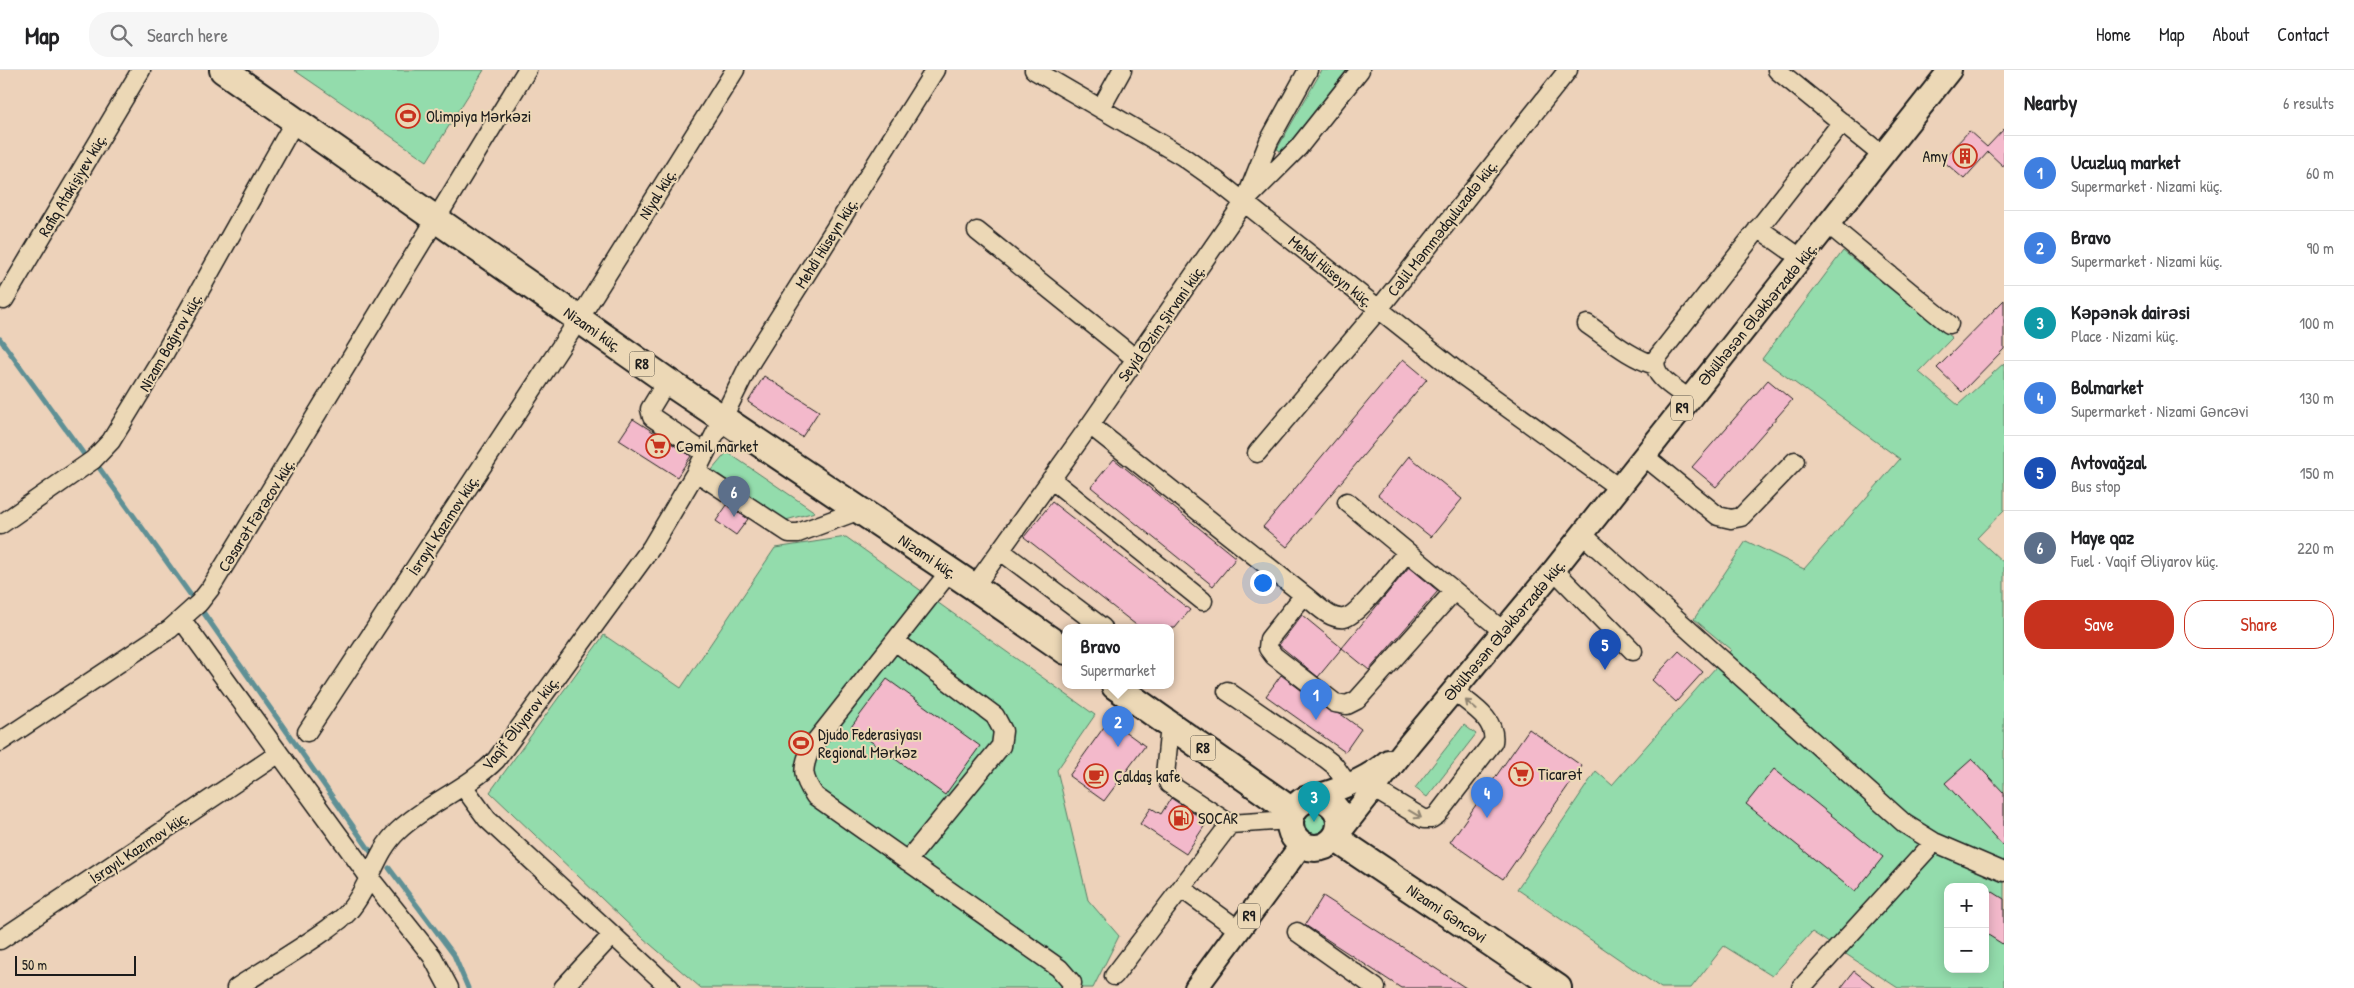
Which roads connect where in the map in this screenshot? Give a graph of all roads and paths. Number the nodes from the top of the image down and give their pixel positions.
1 (141, 70) edge
2 (223, 70) edge
3 (528, 70) edge
4 (735, 70) edge
5 (935, 70) edge
6 (1034, 70) edge
7 (1122, 70) edge
8 (1308, 70) edge
9 (1360, 70) edge
10 (1568, 70) edge
11 (1777, 70) edge
12 (1950, 70) edge
13 (1101, 108) junction
14 (296, 119) junction
15 (1842, 122) junction
16 (1882, 154) junction
17 (1245, 201) junction
18 (438, 219) junction
19 (1828, 224) junction
20 (1758, 228) junction
21 (977, 231) dead end
22 (1802, 259) junction
23 (4, 300) dead end
24 (1378, 310) junction
25 (579, 319) junction
26 (1587, 324) dead end
27 (1949, 324) dead end
28 (1136, 359) junction
29 (1654, 366) junction
30 (667, 381) junction
31 (1689, 399) junction
32 (722, 418) junction
33 (1090, 425) junction
34 (705, 453) junction
35 (1257, 453) dead end
36 (1644, 456) junction
37 (1795, 461) dead end
38 (696, 472) junction
39 (1051, 479) junction
40 (1619, 488) junction
41 (1348, 502) dead end
42 (860, 510) junction
43 (0, 525) edge
44 (1582, 534) junction
45 (1001, 551) junction
46 (1407, 552) junction
47 (950, 570) junction
48 (1554, 570) junction
49 (974, 587) junction
50 (1454, 590) junction
51 (1304, 596) junction
52 (1203, 601) dead end
53 (182, 620) junction
54 (1098, 624) edge
55 (1503, 631) junction
56 (895, 641) junction
57 (1062, 648) edge
58 (1633, 651) dead end
59 (1119, 689) edge
60 (1227, 691) dead end
61 (1454, 691) junction
62 (1170, 724) junction
63 (307, 732) dead end
64 (0, 742) edge
65 (1410, 743) junction
66 (278, 754) junction
67 (1348, 785) junction
68 (463, 786) junction
69 (1374, 789) junction
70 (1296, 810) junction
71 (1230, 824) junction
72 (1335, 838) junction
73 (1934, 842) junction
74 (1302, 844) junction
75 (907, 861) junction
76 (2004, 872) edge
77 (370, 877) junction
78 (1181, 888) junction
79 (1238, 930) junction
80 (1297, 932) dead end
81 (612, 935) junction
82 (0, 940) edge
83 (1114, 976) dead end
84 (236, 988) edge
85 (449, 988) edge
86 (562, 988) edge
87 (670, 988) edge
88 (1071, 988) edge
89 (1196, 988) edge
90 (1376, 988) edge
91 (1558, 988) edge
92 (1801, 988) edge

1 - 23 street, Rafiq Atakişiyev küç.
2 - 14 highway, Nizami küç. / R8
3 - 18 street, Cəsarət Fərəcov küç.
4 - 25 street, Niyal küç.
5 - 32 street, Mehdi Hüseyn küç.
6 - 13 street, Mehdi Hüseyn küç.
7 - 13 street
8 - 17 street
9 - 17 street, Seyid Əzim Şirvani küç.
10 - 24 street, Cəlil Məmmədquluzadə küç.
11 - 15 street
12 - 16 main road, Əbülhəsən Ələkbərzadə küç. / R9
13 - 17 street, Mehdi Hüseyn küç.
14 - 18 highway, Nizami küç. / R8
14 - 43 street, Nizam Bağırov küç.
15 - 16 street
15 - 20 street
16 - 19 main road, Əbülhəsən Ələkbərzadə küç. / R9
17 - 24 street, Mehdi Hüseyn küç.
17 - 28 street, Seyid Əzim Şirvani küç.
18 - 25 highway, Nizami küç. / R8
18 - 53 street, Cəsarət Fərəcov küç.
19 - 22 main road, Əbülhəsən Ələkbərzadə küç. / R9
19 - 27 street
20 - 22 street
20 - 29 street
21 - 28 street
22 - 31 main road, Əbülhəsən Ələkbərzadə küç. / R9
24 - 35 street, Cəlil Məmmədquluzadə küç.
24 - 40 street, Mehdi Hüseyn küç.
25 - 30 highway, Nizami küç. / R8
25 - 63 street, İsrayıl Kazımov küç.
26 - 29 street
28 - 33 street, Seyid Əzim Şirvani küç.
29 - 31 street
30 - 32 highway, Nizami küç. / R8
30 - 34 street
31 - 36 main road, Əbülhəsən Ələkbərzadə küç. / R9
32 - 34 street, Vaqif Əliyarov küç.
32 - 42 highway, Nizami küç. / R8
33 - 39 street, Seyid Əzim Şirvani küç.
33 - 51 street
34 - 38 street, Vaqif Əliyarov küç.
36 - 37 street
36 - 40 main road, Əbülhəsən Ələkbərzadə küç. / R9
38 - 42 street
38 - 68 street, Vaqif Əliyarov küç.
39 - 45 street, Seyid Əzim Şirvani küç.
39 - 52 street
40 - 44 main road, Əbülhəsən Ələkbərzadə küç. / R9
41 - 46 street
42 - 47 highway, Nizami küç. / R8
44 - 48 main road, Əbülhəsən Ələkbərzadə küç. / R9
44 - 73 street
45 - 49 street, Seyid Əzim Şirvani küç.
45 - 54 street
46 - 50 street
46 - 51 street
47 - 49 highway, Nizami küç. / R8
47 - 56 street
48 - 55 main road, Əbülhəsən Ələkbərzadə küç. / R9
48 - 58 street
49 - 57 highway, Nizami küç. / R8
50 - 51 street
50 - 55 street
53 - 64 street, Cəsarət Fərəcov küç.
53 - 66 street
55 - 61 main road, Əbülhəsən Ələkbərzadə küç. / R9
56 - 75 street
56 - 75 street
59 - 62 highway, R8
60 - 67 street
61 - 65 main road, Əbülhəsən Ələkbərzadə küç. / R9
69 -> 61 street
62 - 70 highway, R8
62 - 71 street
65 - 67 main road
65 - 69 main road
66 - 77 street
66 - 82 street, İsrayıl Kazımov küç.
67 - 70 main road
68 - 77 street, Vaqif Əliyarov küç.
68 - 81 street
69 - 72 main road
70 - 71 street
70 - 72 highway
70 - 74 highway
71 - 78 street
72 - 74 highway
72 - 91 highway, Nizami Gəncəvi
73 - 76 street
73 - 92 street
74 - 79 main road, R9
75 - 88 street
77 - 84 street, Vaqif Əliyarov küç.
77 - 85 street
78 - 79 street
78 - 83 street
79 - 89 main road, R9
80 - 90 street
81 - 86 street
81 - 87 street

